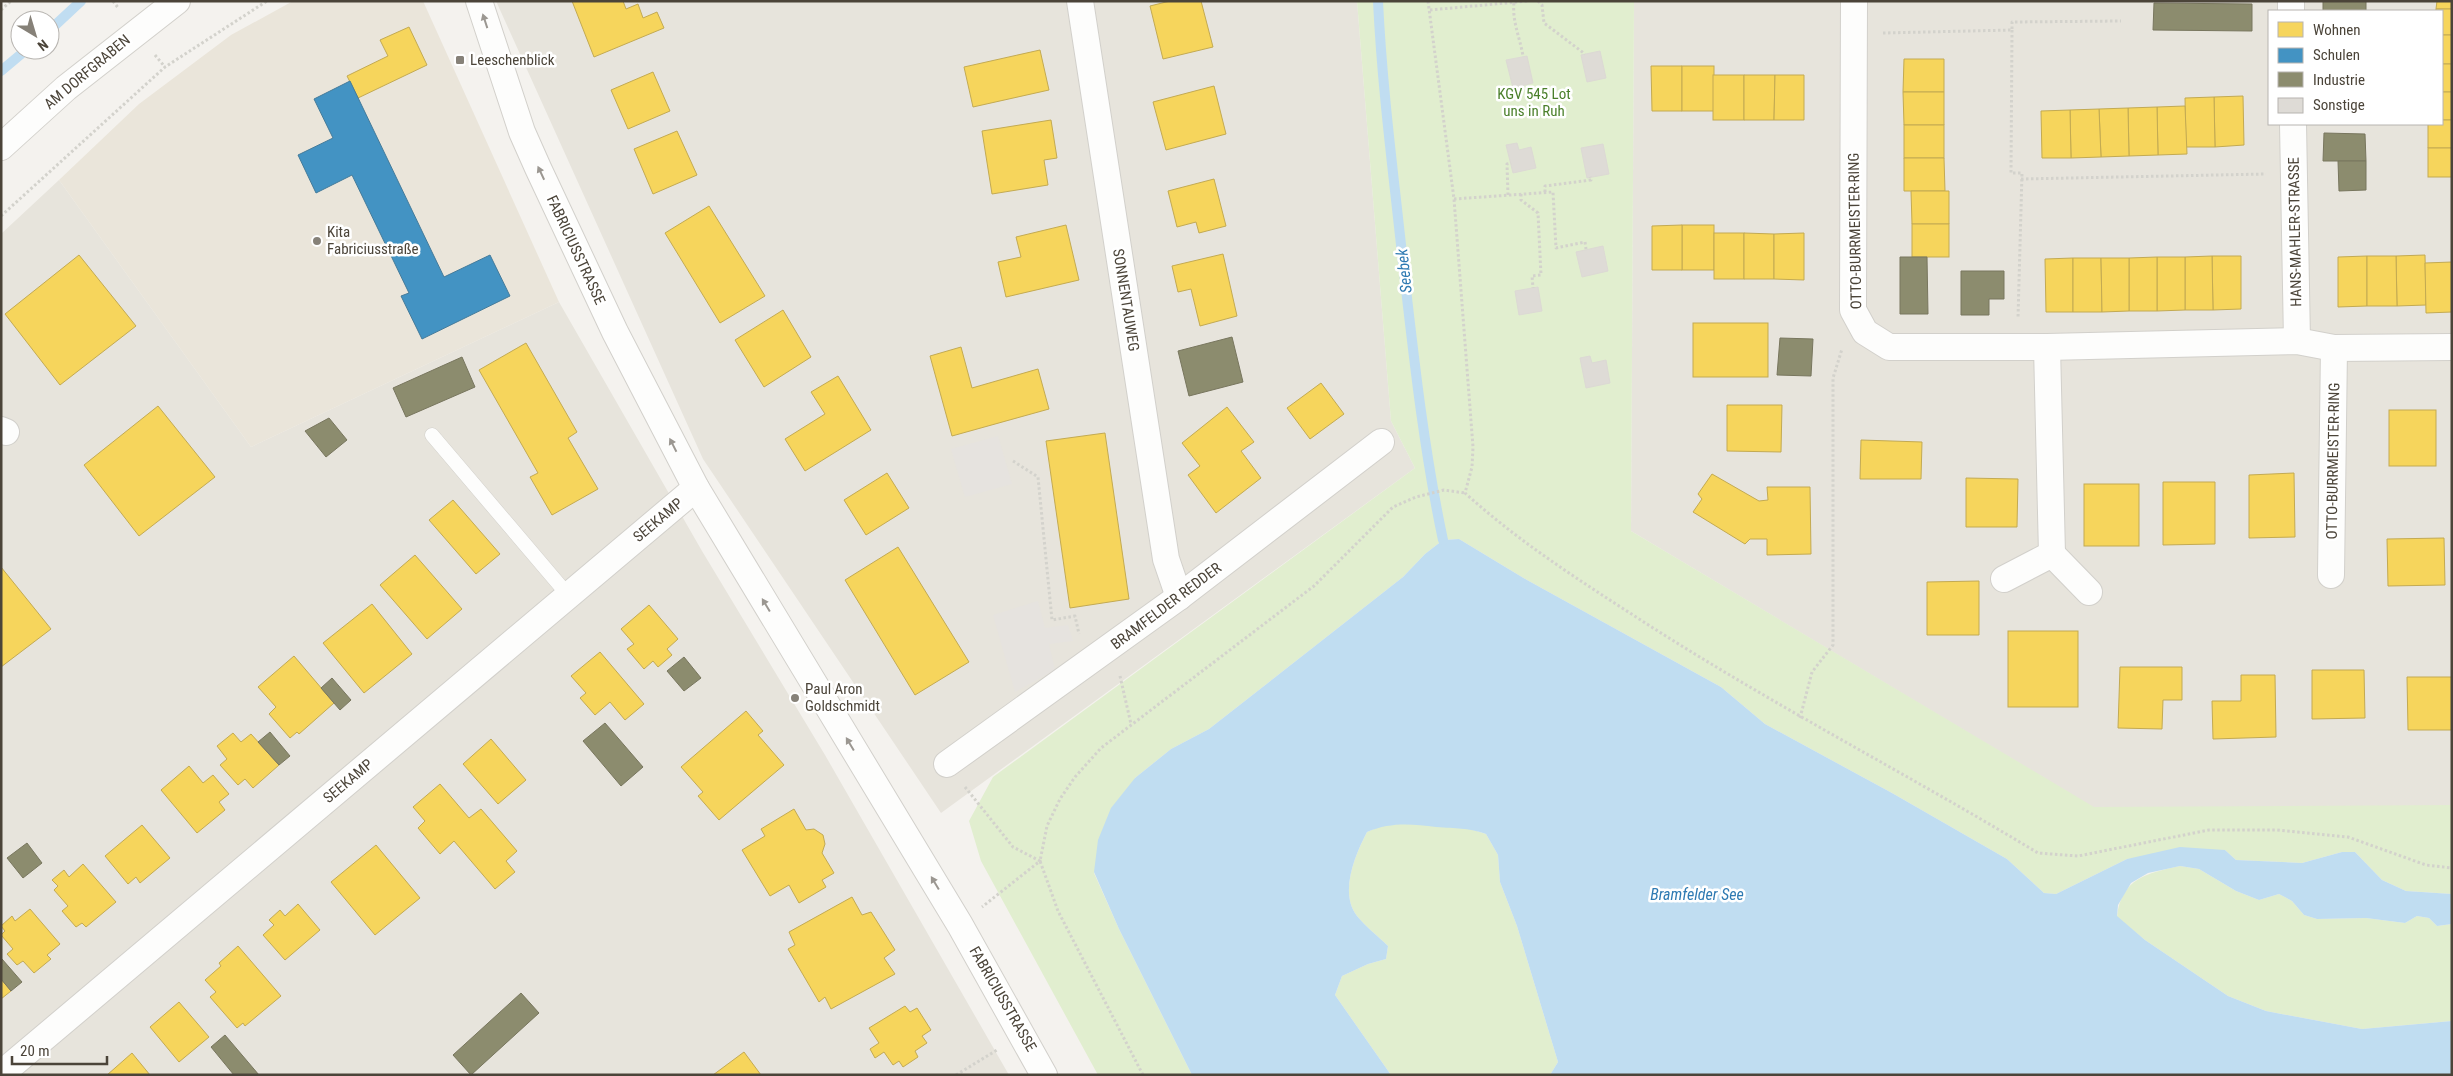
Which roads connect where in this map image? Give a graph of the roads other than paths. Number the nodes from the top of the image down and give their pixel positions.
1 (177, 1) edge
2 (479, 1) edge
3 (1080, 1) edge
4 (1854, 1) edge
5 (2293, 125) edge
6 (1, 147) edge
7 (2297, 341) junction
8 (2047, 347) junction
9 (2452, 347) edge
10 (2334, 348) junction
11 (432, 435) dead end
12 (1381, 442) dead end
13 (696, 488) junction
14 (2052, 554) junction
15 (2331, 575) dead end
16 (2004, 579) dead end
17 (2089, 592) dead end
18 (568, 595) junction
19 (1179, 597) junction
20 (947, 764) road end
21 (1, 1074) edge
22 (1044, 1075) edge

1 - 6 street, AM DORFGRABEN
13 -> 2 street, FABRICIUSSTRASSE
3 - 19 street, SONNENTAUWEG
4 - 8 street, OTTO-BURRMEISTER-RING
5 - 7 street, HANS-MAHLER-STRASSE
7 - 8 street, OTTO-BURRMEISTER-RING
7 - 10 street, OTTO-BURRMEISTER-RING
8 - 14 street
9 - 10 street, OTTO-BURRMEISTER-RING
10 - 15 street, OTTO-BURRMEISTER-RING
11 - 18 lane
12 - 19 street, BRAMFELDER REDDER
13 - 18 street, SEEKAMP
22 -> 13 street, FABRICIUSSTRASSE
14 - 16 street
14 - 17 street
18 - 21 street, SEEKAMP
19 - 20 street, BRAMFELDER REDDER

